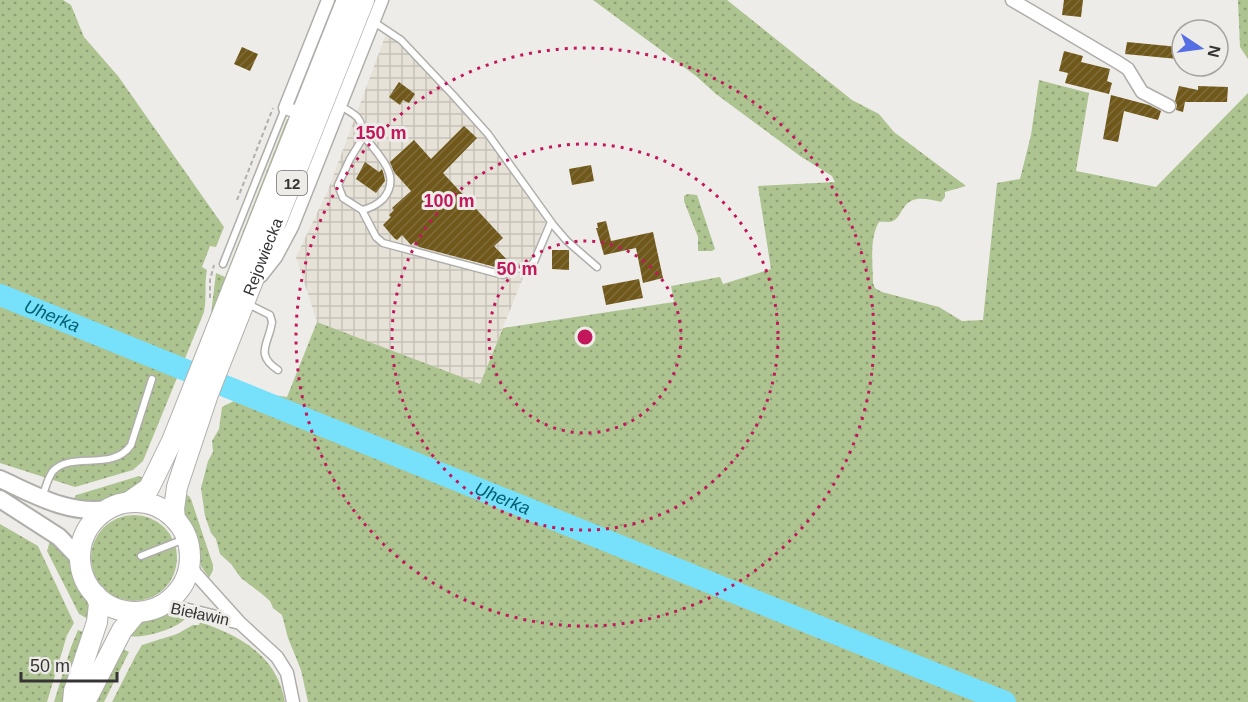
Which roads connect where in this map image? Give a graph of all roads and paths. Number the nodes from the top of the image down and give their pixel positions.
1 (328, 0) edge
2 (347, 0) edge
3 (364, 0) edge
4 (382, 0) edge
5 (1012, 0) edge
6 (374, 22) junction
7 (340, 106) junction
8 (1169, 106) dead end
9 (294, 111) junction
10 (364, 136) junction
11 (362, 210) junction
12 (551, 222) junction
13 (223, 264) dead end
14 (597, 267) dead end
15 (247, 296) junction
16 (212, 363) junction
17 (278, 370) dead end
18 (152, 379) dead end
19 (200, 392) junction
20 (0, 479) edge
21 (41, 497) junction
22 (0, 499) edge
23 (129, 502) junction
24 (108, 509) junction
25 (175, 519) junction
26 (187, 538) junction
27 (141, 556) dead end
28 (81, 560) junction
29 (190, 561) junction
30 (96, 595) junction
31 (159, 606) junction
32 (137, 612) junction
33 (240, 623) junction
34 (73, 702) edge
35 (86, 702) edge
36 (293, 702) edge

1 - 9 street
2 - 9 highway, Rejowiecka / 12
3 - 15 highway, Rejowiecka / 12
4 - 6 street
5 - 8 street
6 - 7 street
6 - 12 lane
7 - 10 lane
7 - 15 street
9 - 13 lane
9 - 16 highway, Rejowiecka / 12
10 - 11 lane
10 - 11 lane
11 - 12 lane
12 - 14 lane
15 - 16 highway, Rejowiecka / 12
15 - 17 lane
16 - 19 highway, Rejowiecka / 12
18 - 21 lane
19 - 23 highway, Rejowiecka / 12
19 - 25 highway, Rejowiecka / 12
20 - 21 main road
21 - 24 main road
22 - 28 main road
23 - 24 highway, 12
23 - 25 highway, 12
24 - 28 highway, 12
25 - 26 highway, 12
26 - 27 lane
26 - 29 highway, 12
28 - 30 highway
29 - 31 highway, 12
29 - 33 street, Bieławin
30 - 32 highway
30 - 34 highway
31 - 32 highway, 12
31 - 33 street, Bieławin
32 - 35 highway
33 - 36 street, Bieławin

